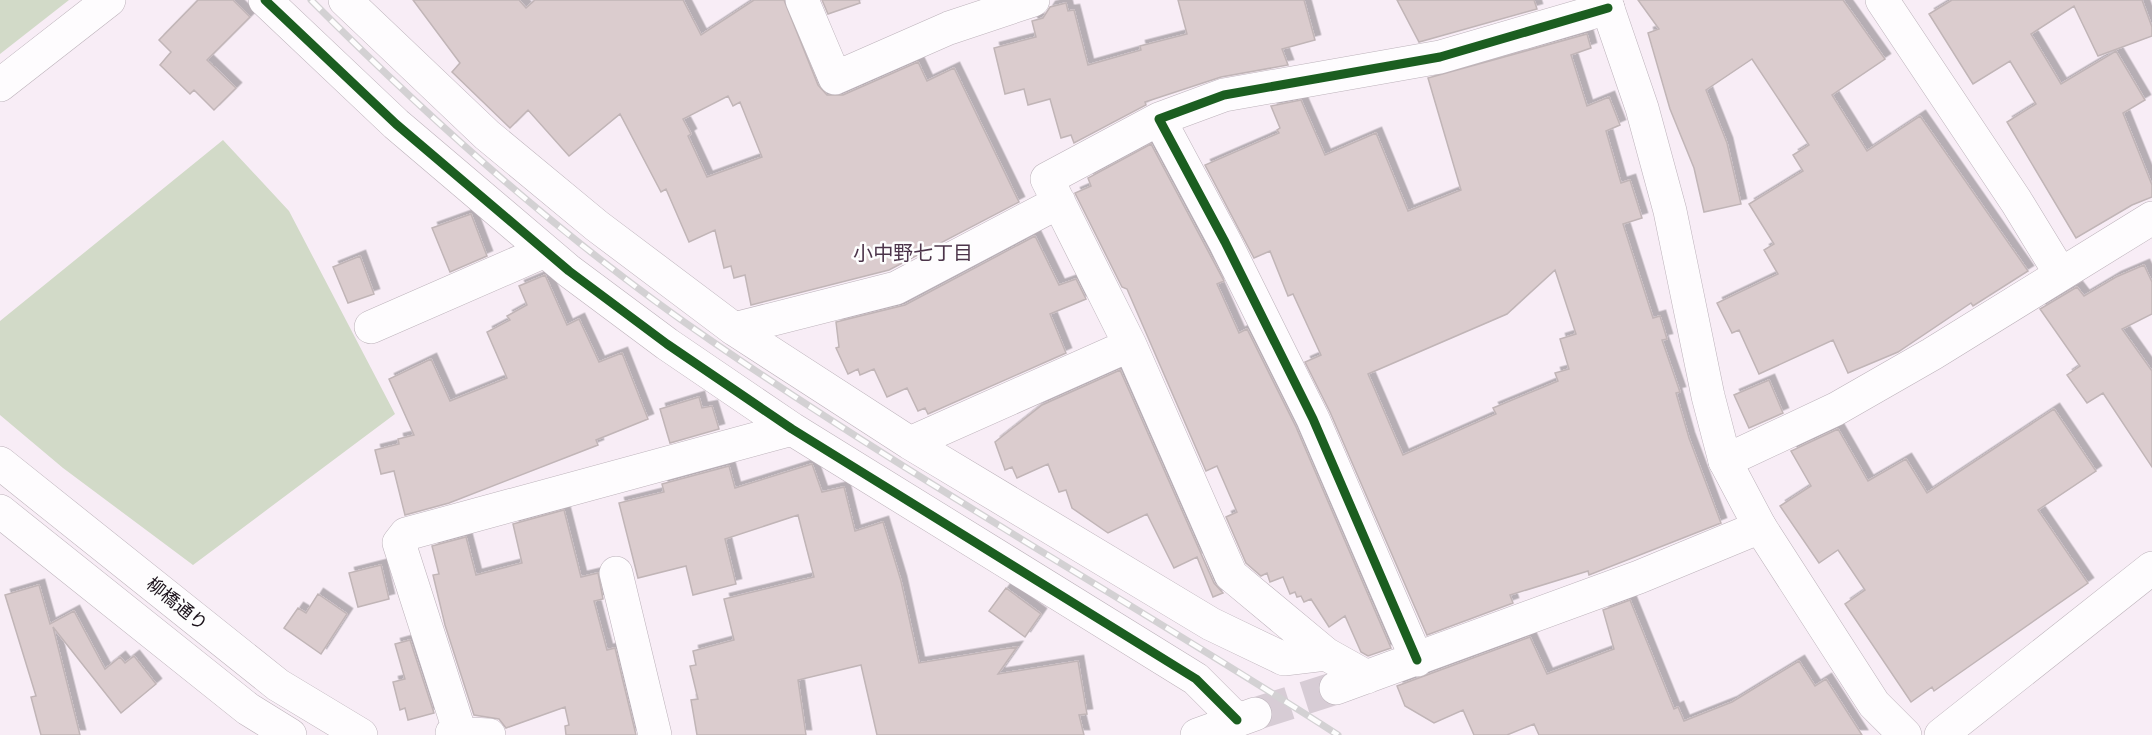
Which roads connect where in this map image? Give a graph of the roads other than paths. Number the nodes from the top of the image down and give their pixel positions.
1 (109, 0) edge
2 (265, 0) edge
3 (345, 0) edge
4 (802, 0) edge
5 (1033, 0) edge
6 (1882, 0) edge
7 (1607, 4) edge
8 (0, 85) edge
9 (1159, 119) junction
10 (1059, 202) junction
11 (2152, 218) edge
12 (545, 251) junction
13 (2060, 273) junction
14 (371, 327) dead end
15 (734, 329) junction
16 (1130, 345) junction
17 (792, 429) junction
18 (910, 443) junction
19 (1725, 461) junction
20 (0, 463) edge
21 (0, 511) edge
22 (1760, 527) junction
23 (2152, 568) edge
24 (616, 573) dead end
25 (1326, 654) junction
26 (1417, 660) junction
27 (1367, 677) junction
28 (1336, 688) tunnel mouth
29 (467, 734) edge
30 (290, 735) edge
31 (361, 735) edge
32 (654, 735) edge
33 (1197, 735) edge
34 (1905, 735) edge
35 (1941, 735) edge

1 - 8 street
2 - 12 street
3 - 15 street
4 - 5 street
6 - 13 street
7 - 9 street
7 - 19 street
9 - 10 street
9 - 26 street
10 - 15 street
10 - 16 street
11 - 13 street
12 - 14 street
12 - 17 street
13 - 19 street
15 - 18 street
16 - 18 street
16 - 25 street
17 - 29 street
17 - 33 street
18 - 25 street
19 - 22 street
20 - 31 street, 柳橋通り
21 - 30 street, 柳橋通り
22 - 26 street
22 - 34 street
23 - 35 street
24 - 32 street
25 - 27 street
26 - 27 street
27 - 28 street

